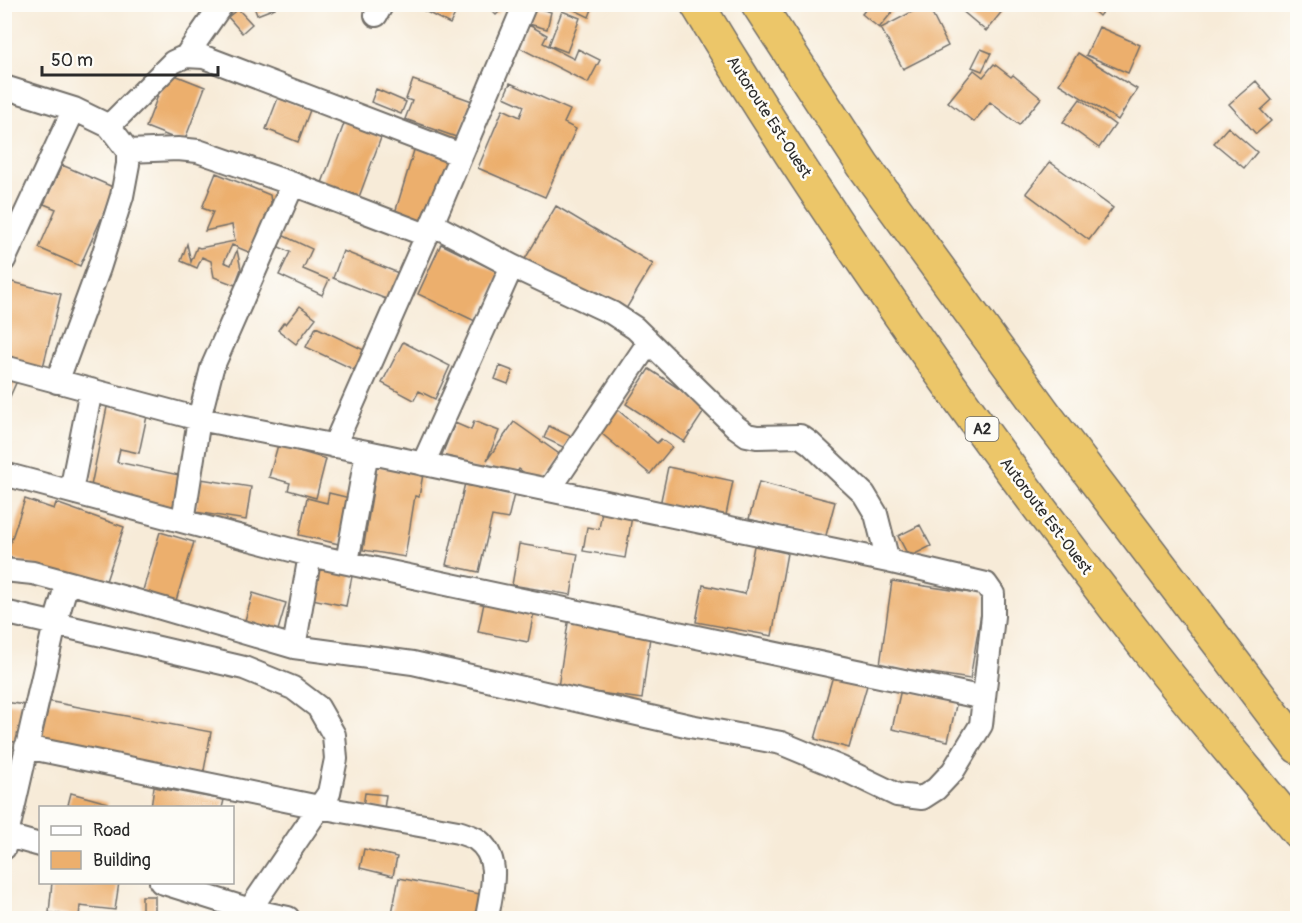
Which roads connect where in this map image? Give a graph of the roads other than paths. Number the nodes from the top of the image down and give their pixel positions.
1 (222, 4) edge
2 (525, 4) edge
3 (697, 4) edge
4 (758, 4) edge
5 (186, 56) junction
6 (4, 87) edge
7 (74, 109) junction
8 (108, 126) junction
9 (128, 152) junction
10 (461, 156) junction
11 (293, 184) junction
12 (429, 230) junction
13 (4, 260) edge
14 (512, 266) junction
15 (649, 342) junction
16 (4, 367) edge
17 (57, 382) junction
18 (91, 390) junction
19 (199, 419) junction
20 (334, 446) junction
21 (367, 452) junction
22 (423, 464) junction
23 (4, 474) edge
24 (549, 490) junction
25 (71, 491) junction
26 (183, 521) junction
27 (310, 555) junction
28 (888, 561) junction
29 (347, 562) junction
30 (4, 570) edge
31 (67, 582) junction
32 (4, 612) edge
33 (55, 624) junction
34 (294, 647) junction
35 (984, 698) junction
36 (26, 747) junction
37 (1298, 747) edge
38 (320, 807) junction
39 (1298, 832) edge
40 (6, 840) edge
41 (39, 845) edge
42 (166, 884) edge
43 (247, 914) edge
44 (288, 918) edge
45 (487, 918) edge

1 - 5 street
2 - 10 street
3 - 39 highway, Autoroute Est-Ouest / A2
4 - 37 highway
5 - 8 street
5 - 10 street
6 - 7 street
7 - 8 street
7 - 13 street
8 - 9 street
9 - 11 street
9 - 17 street
10 - 12 street
11 - 12 street
11 - 19 street
12 - 14 street
12 - 20 street
14 - 15 street
14 - 22 street
15 - 24 street
15 - 28 street
16 - 17 street
17 - 18 street
18 - 19 street
18 - 25 street
19 - 20 street
19 - 26 street
20 - 21 street
21 - 22 street
21 - 29 street
22 - 24 street
23 - 25 street
24 - 28 street
25 - 26 street
26 - 27 street
27 - 29 street
27 - 34 street
28 - 35 street
29 - 35 street
30 - 31 street
31 - 33 street
31 - 34 street
32 - 33 street
33 - 36 street
33 - 38 street
34 - 35 street
36 - 38 street
36 - 40 street
38 - 43 street
38 - 45 street
40 - 41 street
42 - 43 street
43 - 44 street

